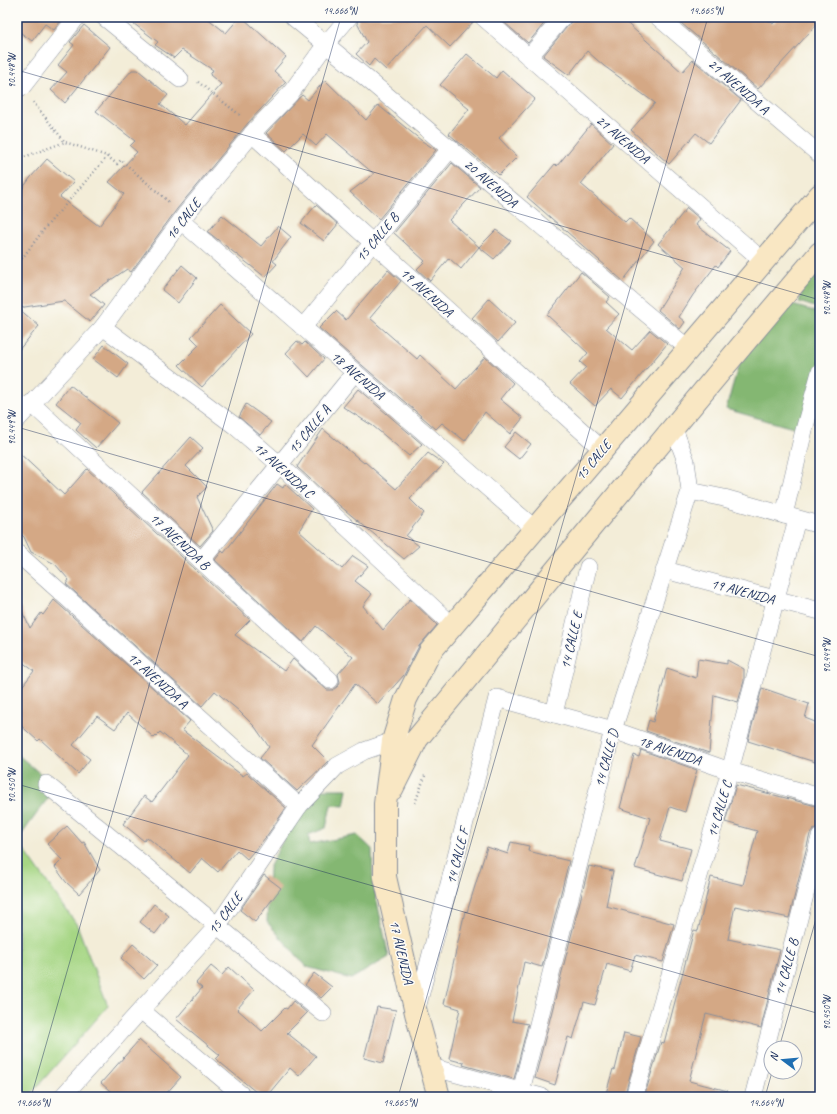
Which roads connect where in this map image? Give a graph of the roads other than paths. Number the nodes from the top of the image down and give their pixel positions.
1 (77, 17) edge
2 (104, 17) edge
3 (293, 17) edge
4 (349, 17) edge
5 (483, 17) edge
6 (563, 17) edge
7 (658, 17) edge
8 (326, 44) junction
9 (529, 57) junction
10 (180, 79) road end
11 (22, 87) road end
12 (254, 131) junction
13 (451, 148) junction
14 (820, 155) edge
15 (820, 195) edge
16 (183, 218) junction
17 (373, 242) junction
18 (820, 253) edge
19 (763, 261) junction
20 (103, 327) junction
21 (303, 327) junction
22 (688, 349) junction
23 (355, 372) junction
24 (820, 372) edge
25 (31, 404) junction
26 (17, 420) edge
27 (674, 429) junction
28 (602, 450) junction
29 (280, 465) junction
30 (690, 491) junction
31 (791, 517) junction
32 (820, 525) edge
33 (536, 529) junction
34 (17, 553) edge
35 (201, 560) junction
36 (588, 567) dead end
37 (665, 570) junction
38 (774, 599) junction
39 (820, 611) edge
40 (453, 626) junction
41 (330, 680) dead end
42 (497, 698) joint
43 (554, 714) junction
44 (613, 730) junction
45 (417, 739) junction
46 (393, 741) junction
47 (730, 771) junction
48 (46, 784) dead end
49 (820, 797) edge
50 (385, 804) junction
51 (299, 806) junction
52 (820, 837) edge
53 (218, 924) junction
54 (142, 1011) junction
55 (323, 1013) dead end
56 (416, 1013) junction
57 (431, 1067) junction
58 (521, 1091) junction
59 (62, 1097) edge
60 (244, 1097) edge
61 (439, 1097) edge
62 (542, 1097) edge
63 (634, 1097) edge
64 (753, 1097) edge

1 - 11 street
2 - 10 street
3 - 8 street, 20 AVENIDA
4 - 8 street, 16 CALLE
5 - 9 street, 21 AVENIDA
6 - 9 street
7 - 14 street, 21 AVENIDA A
8 - 12 street, 16 CALLE
8 - 13 street, 20 AVENIDA
9 - 19 street, 21 AVENIDA
12 - 16 street, 16 CALLE
12 - 17 street, 19 AVENIDA
13 - 17 street, 15 CALLE B
13 - 22 street, 20 AVENIDA
15 - 19 street, 15 CALLE
16 - 20 street, 16 CALLE
16 - 21 street, 18 AVENIDA
17 - 21 street, 15 CALLE B
17 - 28 street, 19 AVENIDA
18 - 27 street
19 - 22 street, 15 CALLE
20 - 25 street, 16 CALLE
20 - 29 street, 17 AVENIDA C
21 - 23 street, 18 AVENIDA
22 - 28 street, 15 CALLE
23 - 29 street, 15 CALLE A
23 - 33 street, 18 AVENIDA
24 - 31 street, 14 CALLE C
25 - 26 street, 16 CALLE
25 - 35 street, 17 AVENIDA B
27 - 30 street, 14 CALLE D
27 - 45 street
28 - 33 street, 15 CALLE
29 - 35 street, 15 CALLE A
29 - 40 street, 17 AVENIDA C
30 - 31 street
30 - 37 street, 14 CALLE D
31 - 32 street
31 - 38 street, 14 CALLE C
33 - 40 street, 15 CALLE
34 - 51 street, 17 AVENIDA A
35 - 41 street, 17 AVENIDA B
36 - 43 street, 14 CALLE E
37 - 38 street, 19 AVENIDA
37 - 44 street, 14 CALLE D
38 - 39 street, 19 AVENIDA
38 - 47 street, 14 CALLE C
40 - 46 street, 15 CALLE
42 - 43 street, 18 AVENIDA
42 - 56 street, 14 CALLE F
43 - 44 street, 18 AVENIDA
44 - 47 street, 18 AVENIDA
44 - 58 street, 14 CALLE D
45 - 46 street, 15 CALLE
45 - 50 street, 17 AVENIDA
46 - 50 street, 17 AVENIDA
46 - 51 street, 15 CALLE
47 - 49 street, 18 AVENIDA
47 - 63 street, 14 CALLE C
48 - 53 street
50 - 56 street, 17 AVENIDA
51 - 53 street, 15 CALLE
52 - 64 street, 14 CALLE B
53 - 54 street, 15 CALLE
53 - 55 street
54 - 59 street, 15 CALLE
54 - 60 street
56 - 57 street, 17 AVENIDA
57 - 58 street
57 - 61 street, 17 AVENIDA
58 - 62 street

